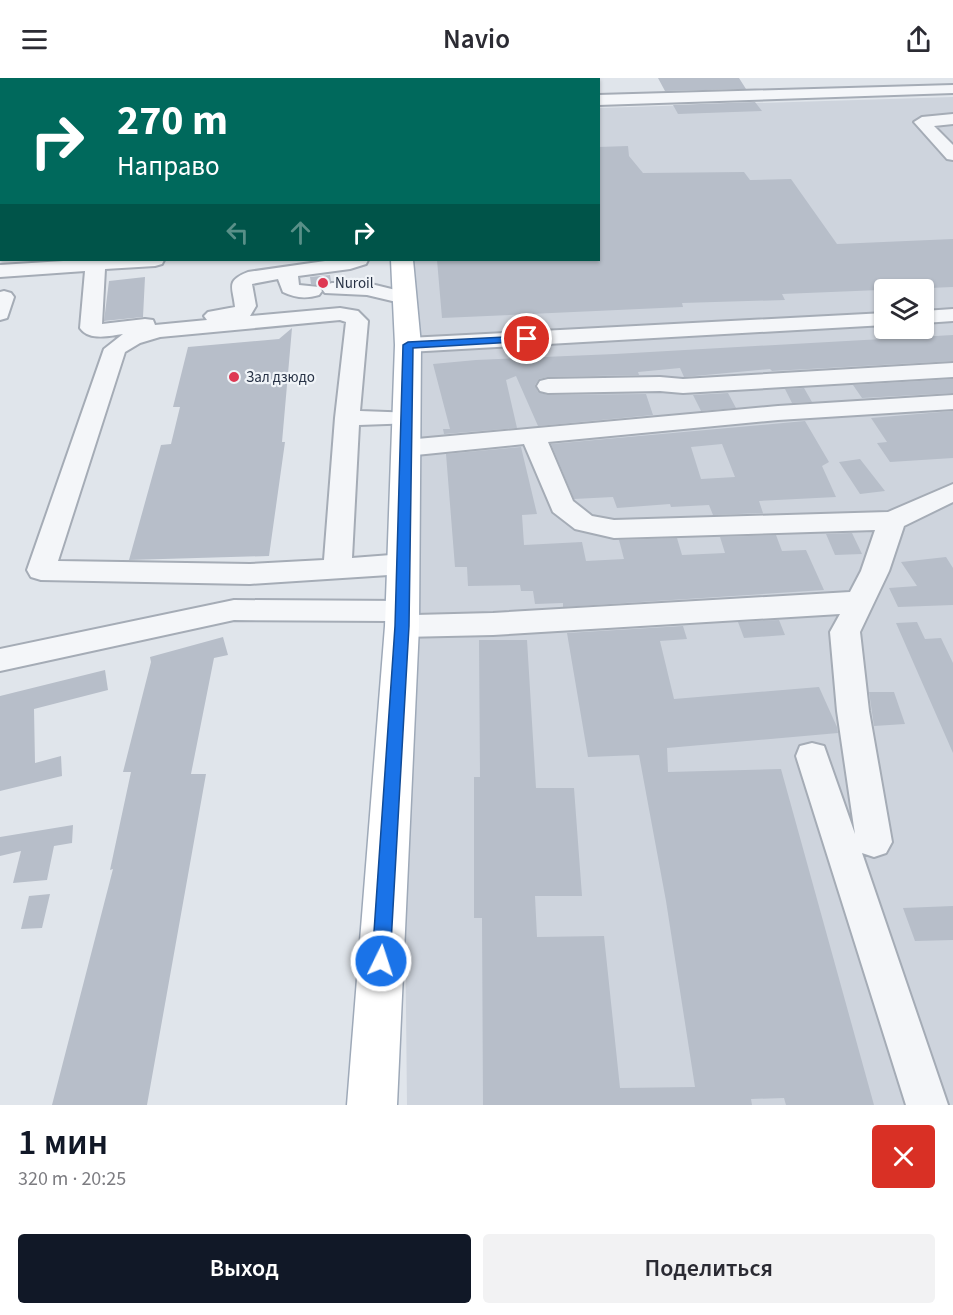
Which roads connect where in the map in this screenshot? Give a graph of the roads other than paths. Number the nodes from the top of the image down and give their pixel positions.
1 (600, 84) edge
2 (953, 89) edge
3 (637, 99) junction
4 (654, 99) junction
5 (600, 100) edge
6 (615, 100) junction
7 (925, 105) dead end
8 (600, 107) edge
9 (670, 114) dead end
10 (949, 119) edge
11 (953, 155) edge
12 (136, 261) edge
13 (356, 261) edge
14 (402, 261) edge
15 (96, 263) junction
16 (0, 271) edge
17 (287, 272) junction
18 (0, 298) edge
19 (405, 298) junction
20 (0, 314) edge
21 (953, 315) edge
22 (934, 316) edge
23 (874, 320) edge
24 (408, 345) junction
25 (953, 370) edge
26 (820, 379) junction
27 (660, 384) junction
28 (548, 386) dead end
29 (953, 402) edge
30 (840, 409) junction
31 (347, 418) junction
32 (675, 423) junction
33 (406, 433) junction
34 (533, 436) junction
35 (953, 492) edge
36 (892, 521) junction
37 (404, 564) junction
38 (337, 568) junction
39 (860, 602) junction
40 (403, 619) junction
41 (0, 660) edge
42 (812, 756) dead end
43 (874, 842) dead end
44 (372, 1105) edge
45 (927, 1105) edge

1 - 3 street
2 - 4 street
3 - 4 street
3 - 6 street
4 - 9 street
5 - 6 street
6 - 8 street
7 - 10 street
10 - 11 street
12 - 15 street
13 - 17 street
14 - 19 main road
15 - 16 street
15 - 17 street
17 - 19 street
18 - 20 street
19 - 24 main road
21 - 22 street
23 - 24 street
24 - 33 main road
25 - 26 street
26 - 27 street
26 - 30 street
27 - 28 street
27 - 32 street
29 - 30 street
30 - 32 street
31 - 33 street
31 - 38 street
31 - 38 street
32 - 34 street
33 - 34 street
33 - 37 main road
34 - 36 street
35 - 36 street
36 - 39 street
37 - 38 street
37 - 40 main road
39 - 40 street
39 - 43 street
40 - 41 street
40 - 44 main road
42 - 45 street

